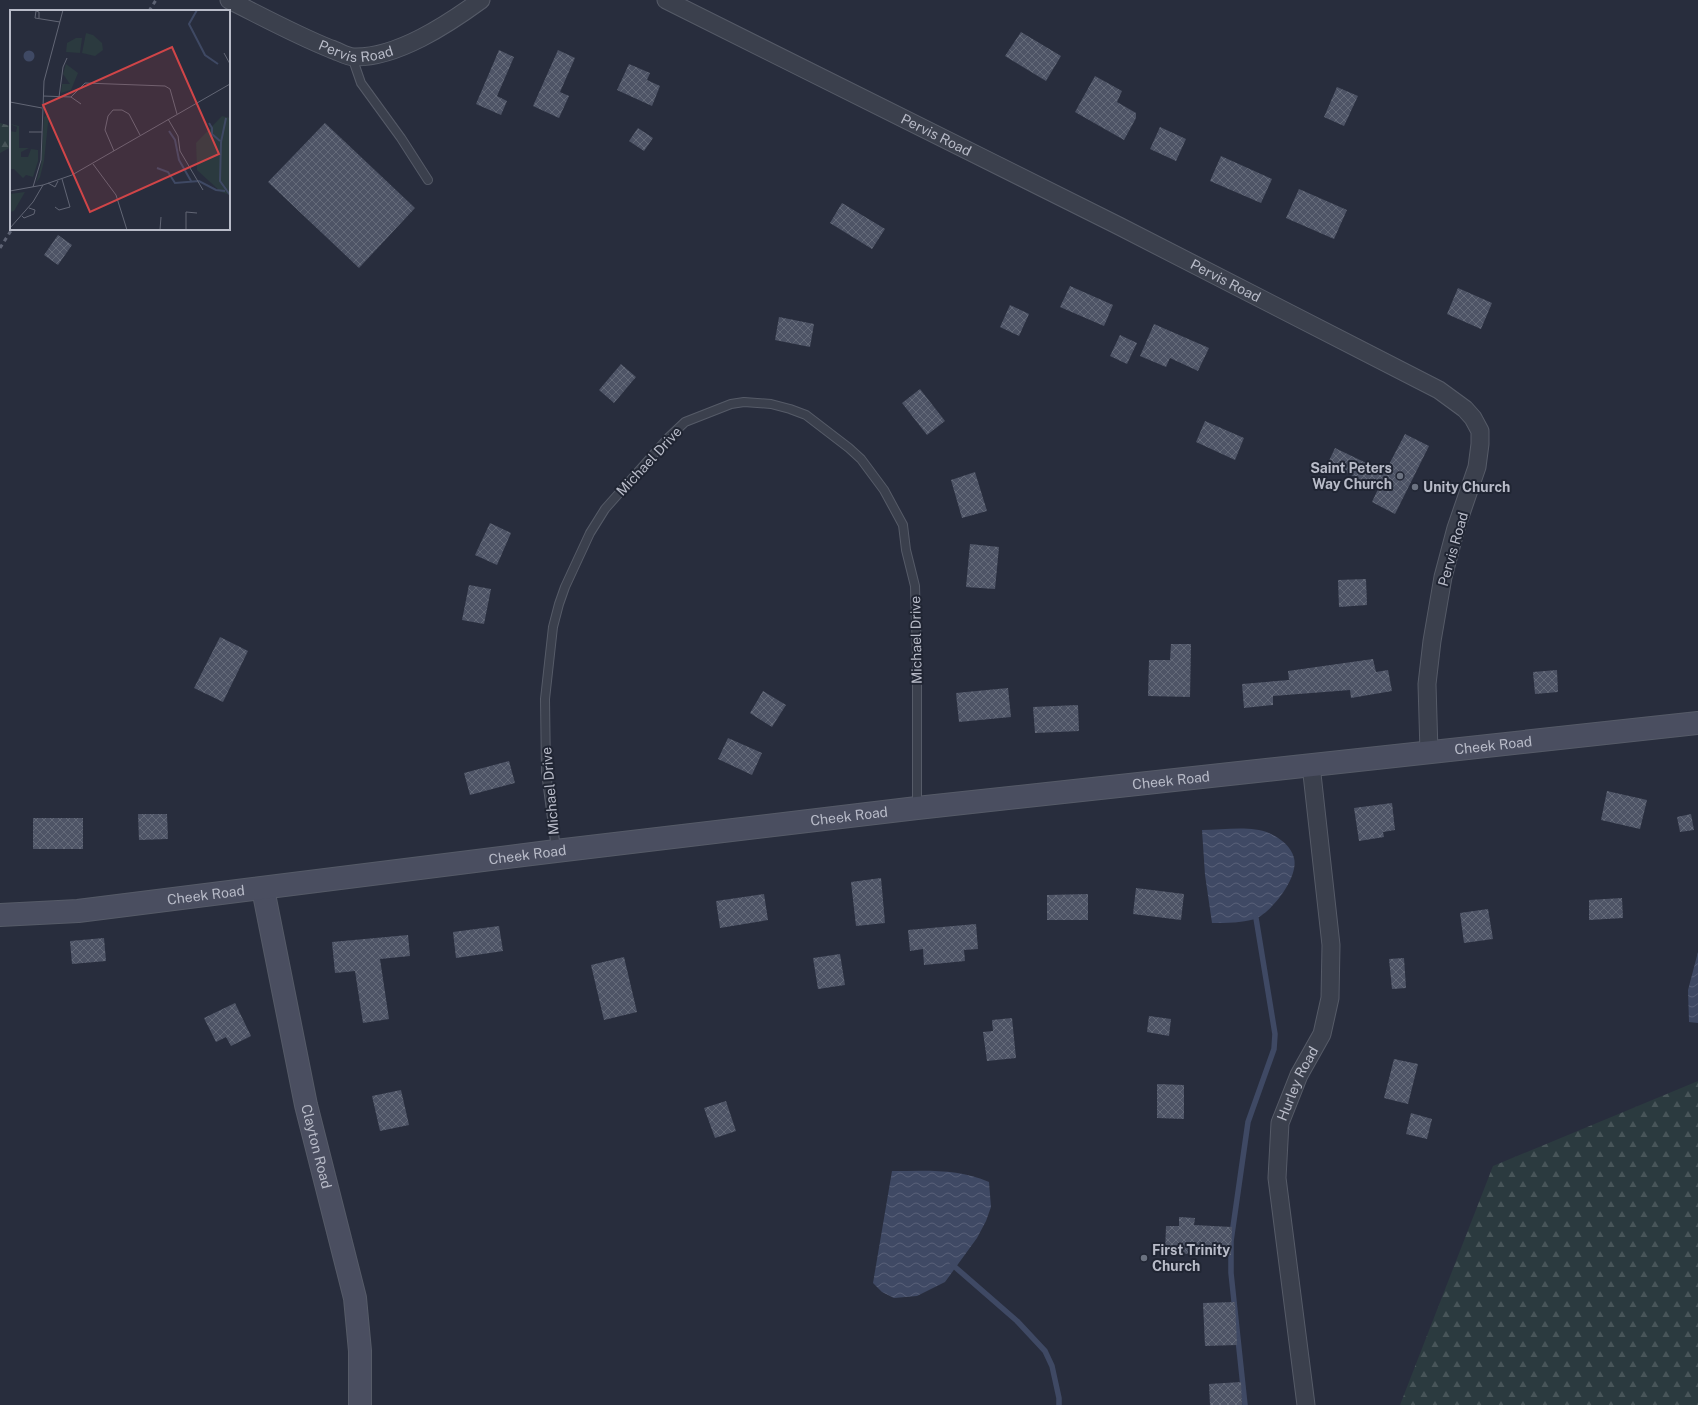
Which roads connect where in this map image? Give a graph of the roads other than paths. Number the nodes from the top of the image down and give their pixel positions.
1 (229, 0) edge
2 (481, 0) edge
3 (666, 0) edge
4 (352, 57) junction
5 (428, 180) dead end
6 (1698, 723) edge
7 (1429, 752) junction
8 (1311, 765) junction
9 (917, 808) junction
10 (556, 851) junction
11 (263, 889) junction
12 (0, 916) edge
13 (360, 1405) edge
14 (1306, 1405) edge

1 - 4 street, Pervis Road
2 - 4 street, Pervis Road
3 - 7 street, Pervis Road
4 - 5 lane
6 - 7 street, Cheek Road
7 - 8 street, Cheek Road
8 - 9 street, Cheek Road
8 - 14 street, Hurley Road
9 - 10 street, Cheek Road
9 - 10 lane, Michael Drive
10 - 11 street, Cheek Road
11 - 12 street, Cheek Road
11 - 13 street, Clayton Road

